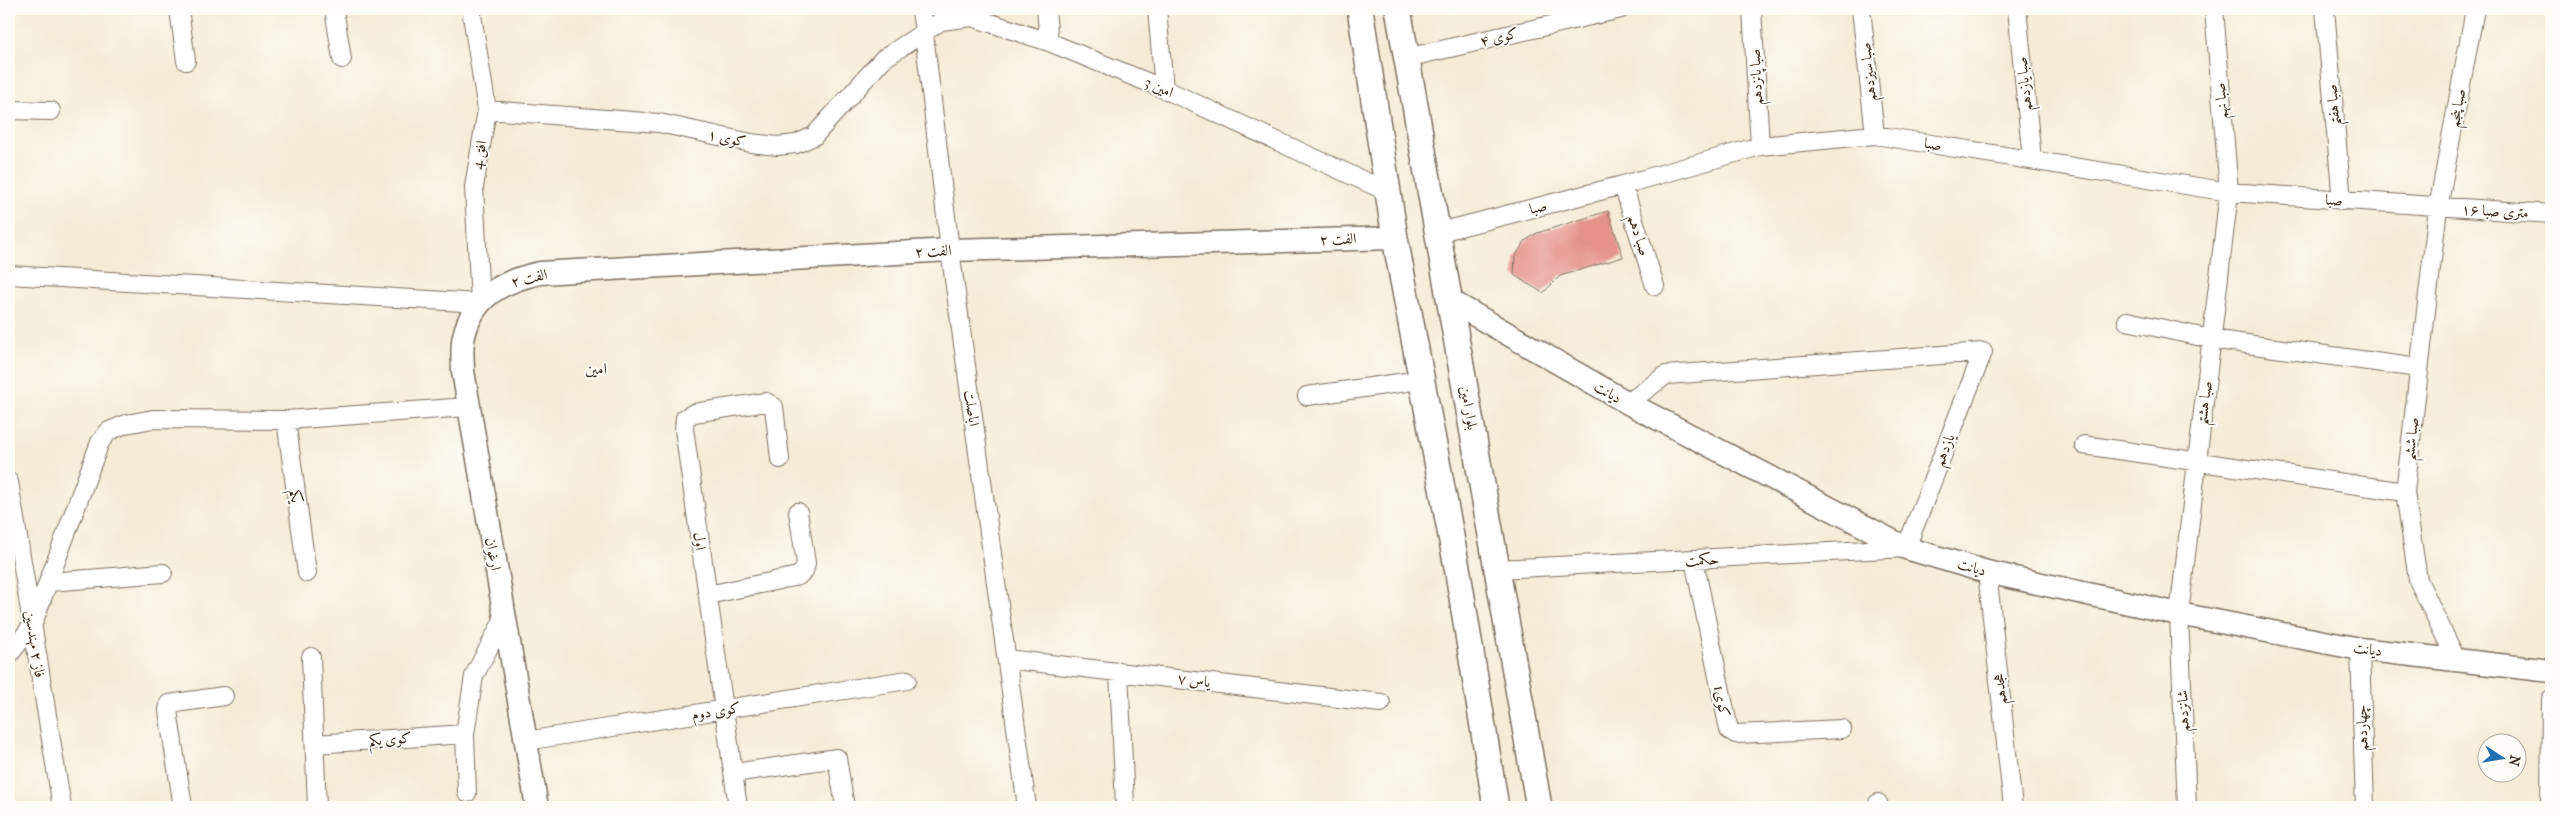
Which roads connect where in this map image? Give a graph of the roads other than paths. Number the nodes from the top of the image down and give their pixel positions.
1 (179, 9) edge
2 (334, 9) edge
3 (471, 9) edge
4 (922, 9) edge
5 (1046, 9) edge
6 (1157, 9) edge
7 (1360, 9) edge
8 (1398, 9) edge
9 (1621, 9) edge
10 (1752, 9) edge
11 (1861, 9) edge
12 (2017, 9) edge
13 (2214, 9) edge
14 (2325, 9) edge
15 (2475, 9) edge
16 (924, 32) junction
17 (1049, 42) junction
18 (1406, 58) junction
19 (342, 59) dead end
20 (186, 62) dead end
21 (1164, 88) junction
22 (9, 110) edge
23 (52, 110) dead end
24 (487, 110) junction
25 (1874, 135) junction
26 (1760, 146) junction
27 (2032, 159) junction
28 (1623, 185) junction
29 (1388, 192) junction
30 (2229, 192) junction
31 (2342, 201) junction
32 (2438, 208) junction
33 (2551, 214) edge
34 (1436, 233) junction
35 (1395, 238) junction
36 (950, 250) junction
37 (9, 276) edge
38 (1655, 286) dead end
39 (1449, 300) junction
40 (480, 303) junction
41 (2127, 322) dead end
42 (2211, 339) junction
43 (2418, 368) junction
44 (1420, 380) junction
45 (1307, 396) dead end
46 (1628, 403) junction
47 (468, 407) junction
48 (286, 420) junction
49 (2084, 445) dead end
50 (780, 459) dead end
51 (2197, 462) junction
52 (9, 482) edge
53 (2405, 492) junction
54 (10, 501) edge
55 (798, 512) dead end
56 (1906, 548) junction
57 (1694, 560) junction
58 (1498, 570) junction
59 (1987, 572) junction
60 (163, 573) dead end
61 (307, 573) dead end
62 (1458, 573) junction
63 (50, 582) junction
64 (708, 595) junction
65 (2178, 614) junction
66 (504, 618) junction
67 (32, 626) junction
68 (2360, 649) junction
69 (9, 655) edge
70 (311, 657) dead end
71 (1007, 659) junction
72 (2457, 661) junction
73 (1119, 671) junction
74 (2551, 671) edge
75 (907, 680) dead end
76 (224, 696) dead end
77 (2551, 699) edge
78 (1382, 704) dead end
79 (726, 709) junction
80 (1842, 729) dead end
81 (465, 734) junction
82 (526, 741) junction
83 (315, 744) junction
84 (734, 773) junction
85 (467, 793) dead end
86 (62, 807) edge
87 (183, 807) edge
88 (317, 807) edge
89 (537, 807) edge
90 (738, 807) edge
91 (845, 807) edge
92 (1027, 807) edge
93 (1125, 807) edge
94 (1496, 807) edge
95 (1539, 807) edge
96 (2014, 807) edge
97 (2187, 807) edge
98 (2365, 807) edge
99 (2550, 807) edge

1 - 20 street
2 - 19 street
3 - 24 street, افق 4
4 - 16 street, اباصلت
5 - 17 street
6 - 21 street
7 - 29 main road
8 - 18 main road, بلوار امین
9 - 18 street, کوی ۴
10 - 26 street, صبا پانزدهم
11 - 25 street, صبا سیزدهم
12 - 27 street, صبا یازدهم
13 - 30 street, صبا نهم
14 - 31 street, صبا هفتم
15 - 32 street, صبا پنجم
16 - 17 street, امین 3
16 - 24 street, کوی ۱
16 - 36 street, اباصلت
17 - 21 street, امین 3
18 - 34 main road, بلوار امین
21 - 29 street, امین 3
22 - 23 street
24 - 40 street, افق 4
25 - 26 street, صبا
25 - 27 street, صبا
26 - 28 street, صبا
27 - 30 street, صبا
28 - 34 street, صبا
28 - 38 street, صبا دهم
29 - 35 main road
30 - 31 street, صبا
30 - 42 street, صبا هشتم
31 - 32 street, صبا
32 - 33 street, ۱۶ متری صبا
32 - 43 street, صبا ششم
34 - 39 main road, بلوار امین
35 - 36 street, الفت ۲
35 - 44 main road
36 - 40 street, الفت ۲
36 - 71 street, اباصلت
37 - 40 street
39 - 46 street, دیانت
39 - 58 main road, بلوار امین
40 - 47 street, ارغوان
41 - 42 street
42 - 43 street
42 - 51 street, صبا هشتم
43 - 53 street, صبا ششم
44 - 45 street
44 - 62 main road
46 - 56 street, دیانت
46 - 56 street, یازدهم
47 - 48 street
47 - 66 street, ارغوان
48 - 61 street, یکم
48 - 63 street
49 - 51 street
50 - 64 street, اول
51 - 53 street
51 - 65 street, صبا هشتم
52 - 54 street, فاز ۲ مهندسین
53 - 72 street, صبا ششم
54 - 67 street, فاز ۲ مهندسین
55 - 64 street
56 - 57 street, حکمت
56 - 59 street, دیانت
57 - 58 street, حکمت
57 - 80 street, کوی1
58 - 62 main road
58 - 95 main road, بلوار امین
59 - 65 street, دیانت
59 - 96 street, هجدهم
60 - 63 street
62 - 94 main road
63 - 67 street
64 - 79 street, اول
65 - 68 street, دیانت
65 - 97 street, شانزدهم
66 - 81 street
66 - 82 street, ارغوان
67 - 69 street
67 - 86 street, فاز ۲ مهندسین
68 - 72 street, دیانت
68 - 98 street, چهاردهم
70 - 83 street
71 - 73 street, یاس ۷
71 - 92 street, اباصلت
72 - 74 street, دیانت
73 - 78 street, یاس ۷
73 - 93 street
75 - 79 street, کوی دوم
76 - 87 street
77 - 99 street
79 - 82 street, کوی دوم
79 - 84 street, اول
81 - 83 street, کوی یکم
81 - 85 street
82 - 89 street, ارغوان
83 - 88 street
84 - 90 street, اول
84 - 91 street

